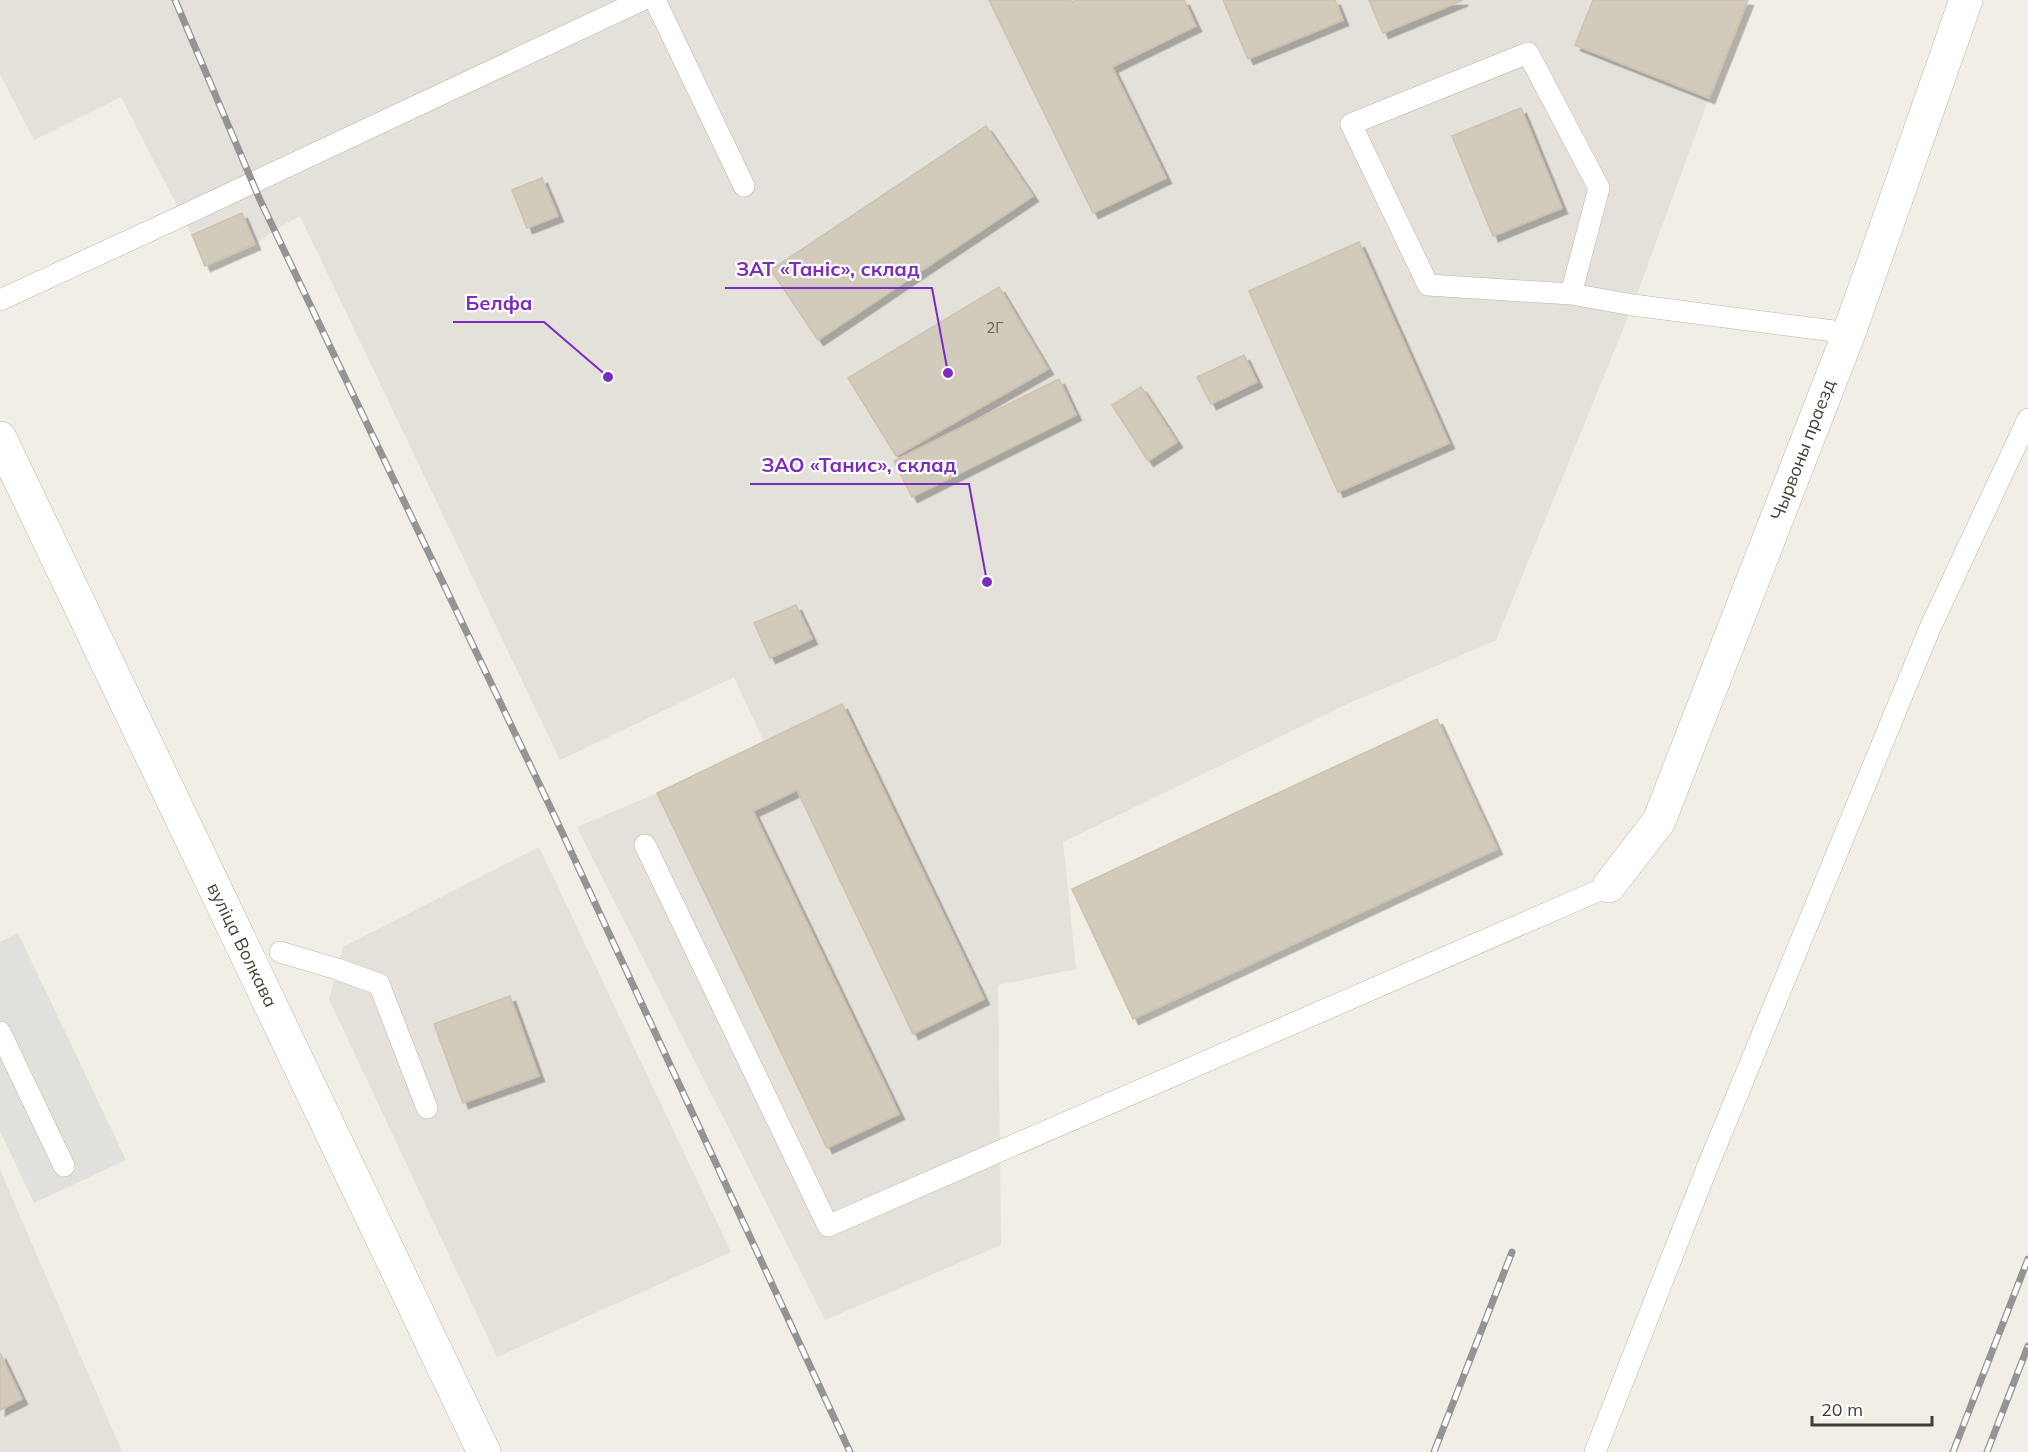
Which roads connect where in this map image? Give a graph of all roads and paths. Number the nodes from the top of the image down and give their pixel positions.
1 (642, 0) edge
2 (655, 0) edge
3 (1966, 0) edge
4 (744, 186) dead end
5 (1571, 294) junction
6 (0, 300) edge
7 (1849, 333) junction
8 (2028, 419) edge
9 (0, 438) edge
10 (645, 845) dead end
11 (1609, 886) joint
12 (280, 952) dead end
13 (0, 1032) edge
14 (427, 1108) dead end
15 (64, 1166) dead end
16 (484, 1452) edge
17 (1595, 1452) edge

1 - 6 lane
2 - 4 lane
3 - 7 street, Чырвоны праезд
5 - 5 lane
5 - 7 lane
7 - 11 street, Чырвоны праезд
8 - 17 lane
9 - 16 street, вуліца Волкава
10 - 11 lane
12 - 14 lane
13 - 15 lane

